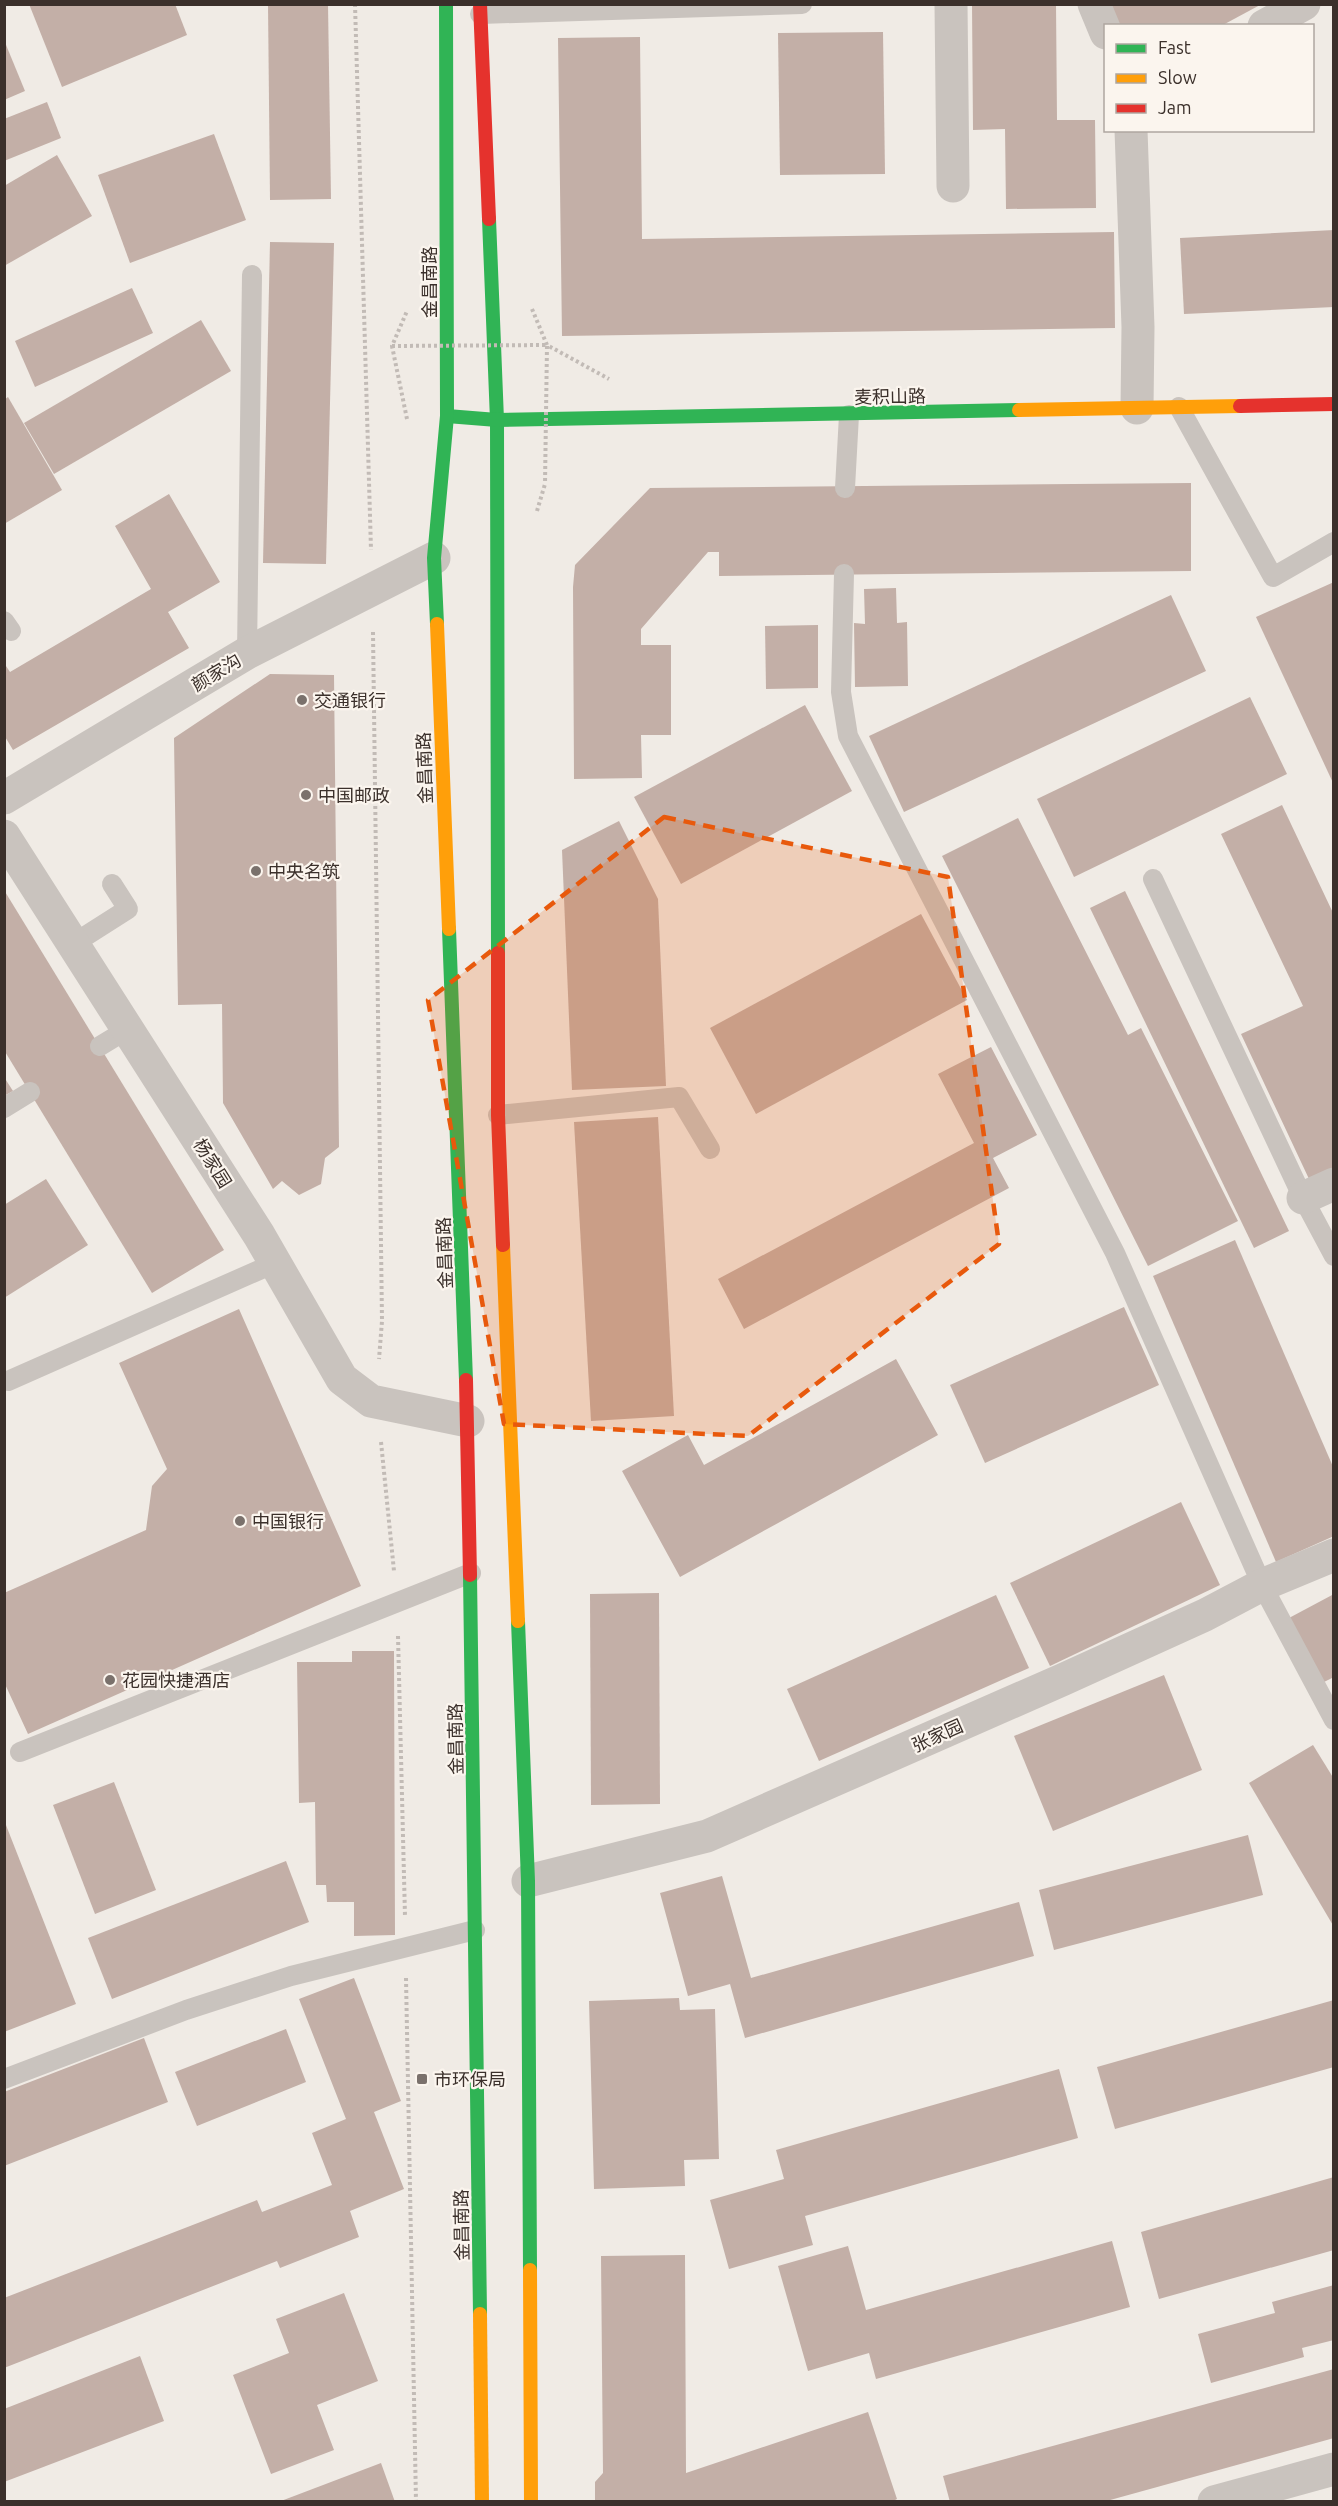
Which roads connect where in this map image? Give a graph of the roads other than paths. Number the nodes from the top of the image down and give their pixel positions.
1 (446, 4) edge
2 (802, 4) edge
3 (951, 4) edge
4 (1094, 4) edge
5 (1304, 4) edge
6 (480, 9) edge
7 (1268, 24) edge
8 (1104, 28) edge
9 (1131, 132) edge
10 (953, 186) dead end
11 (252, 275) dead end
12 (1334, 404) edge
13 (1179, 407) junction
14 (1137, 408) junction
15 (849, 415) junction
16 (447, 416) junction
17 (497, 420) junction
18 (845, 488) dead end
19 (1334, 542) edge
20 (434, 558) junction
21 (844, 574) dead end
22 (247, 653) junction
23 (4, 798) edge
24 (4, 836) edge
25 (1153, 879) dead end
26 (112, 884) dead end
27 (73, 944) junction
28 (128, 1029) junction
29 (100, 1046) dead end
30 (30, 1092) dead end
31 (4, 1108) edge
32 (498, 1115) junction
33 (710, 1149) dead end
34 (1334, 1184) edge
35 (1303, 1198) junction
36 (1334, 1256) edge
37 (275, 1263) junction
38 (8, 1381) dead end
39 (468, 1421) junction
40 (1334, 1556) edge
41 (471, 1573) junction
42 (1262, 1586) junction
43 (1334, 1720) edge
44 (20, 1752) dead end
45 (528, 1881) junction
46 (475, 1930) junction
47 (4, 2079) edge
48 (1334, 2469) edge
49 (482, 2502) edge
50 (531, 2502) edge
51 (1214, 2502) edge

1 - 16 street, 金昌南路
2 - 6 lane
3 - 10 street
4 - 8 street
5 - 7 street
6 - 17 street
9 - 14 street
11 - 22 lane
12 - 13 street, 麦积山路
13 - 14 street, 麦积山路
13 - 19 lane
14 - 15 street, 麦积山路
15 - 17 street, 麦积山路
15 - 18 lane
16 - 17 street, 麦积山路
16 - 20 street, 金昌南路
17 - 32 street
20 - 22 street, 颜家沟
20 - 39 street, 金昌南路
21 - 42 lane
22 - 23 street, 颜家沟
24 - 27 street, 杨家园
25 - 35 lane
26 - 27 lane
27 - 28 street, 杨家园
28 - 29 lane
28 - 37 street, 杨家园
30 - 31 lane
32 - 33 lane
32 - 45 street
34 - 35 street
35 - 36 lane
37 - 38 lane
37 - 39 street, 杨家园
39 - 41 street, 金昌南路
40 - 42 street, 张家园
41 - 44 lane
41 - 46 street, 金昌南路
42 - 43 lane
42 - 45 street, 张家园
45 - 50 street
46 - 47 lane
46 - 49 street, 金昌南路
48 - 51 street

